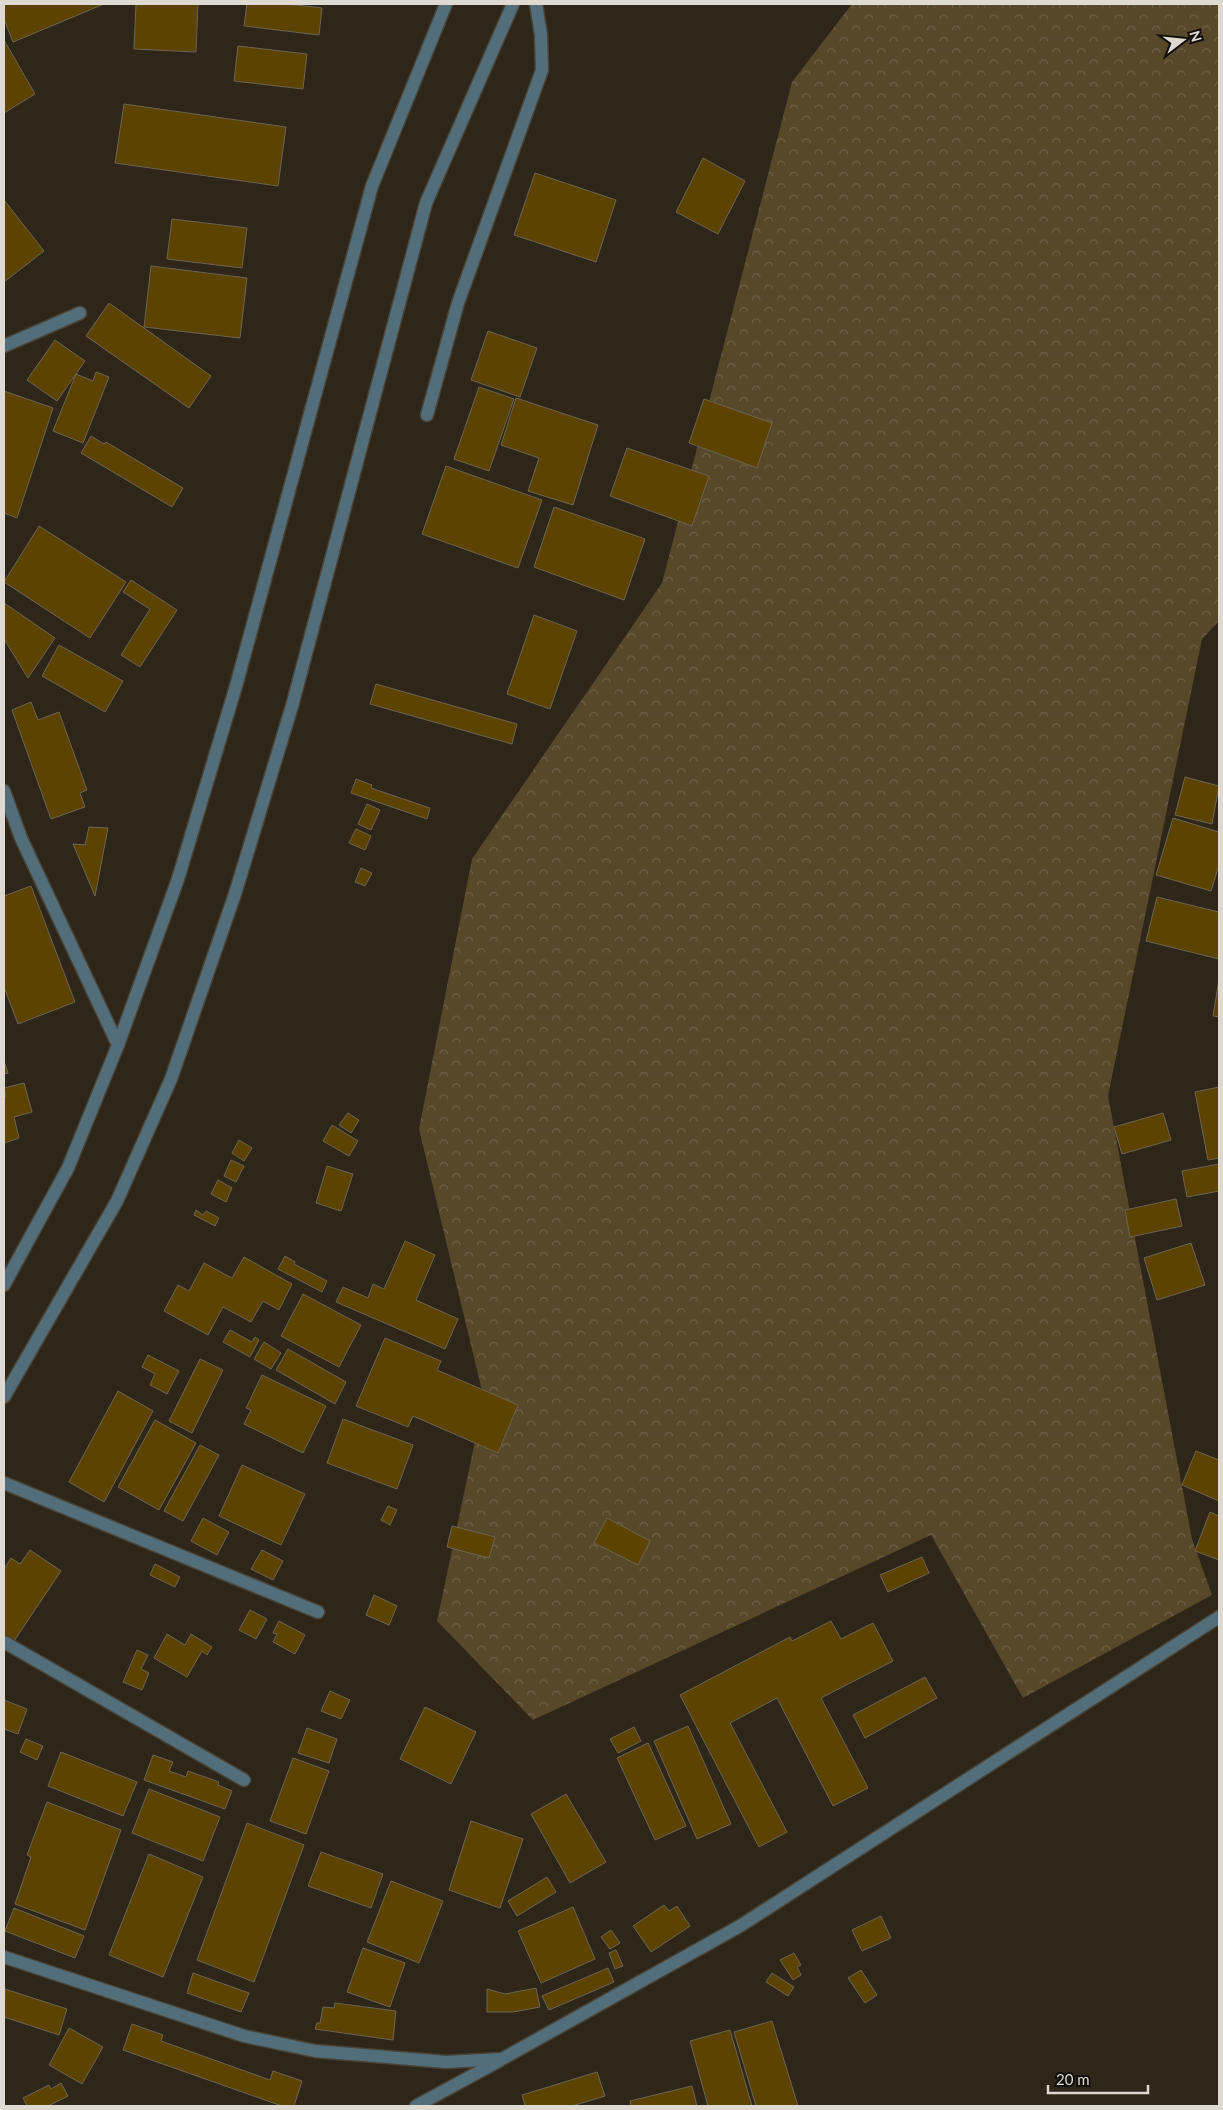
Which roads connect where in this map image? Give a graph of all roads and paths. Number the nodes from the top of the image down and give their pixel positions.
1 (446, 4) edge
2 (513, 4) edge
3 (536, 4) edge
4 (80, 313) dead end
5 (4, 346) edge
6 (427, 415) dead end
7 (4, 791) edge
8 (118, 1044) junction
9 (4, 1285) edge
10 (4, 1397) edge
11 (4, 1484) edge
12 (318, 1612) dead end
13 (1219, 1617) edge
14 (4, 1642) edge
15 (244, 1780) dead end
16 (4, 1957) edge
17 (502, 2059) junction
18 (416, 2106) edge

1 - 8 street
2 - 10 street
3 - 6 street
4 - 5 street
7 - 8 street
8 - 9 street
11 - 12 street
13 - 17 street
14 - 15 street
16 - 17 street
17 - 18 street

